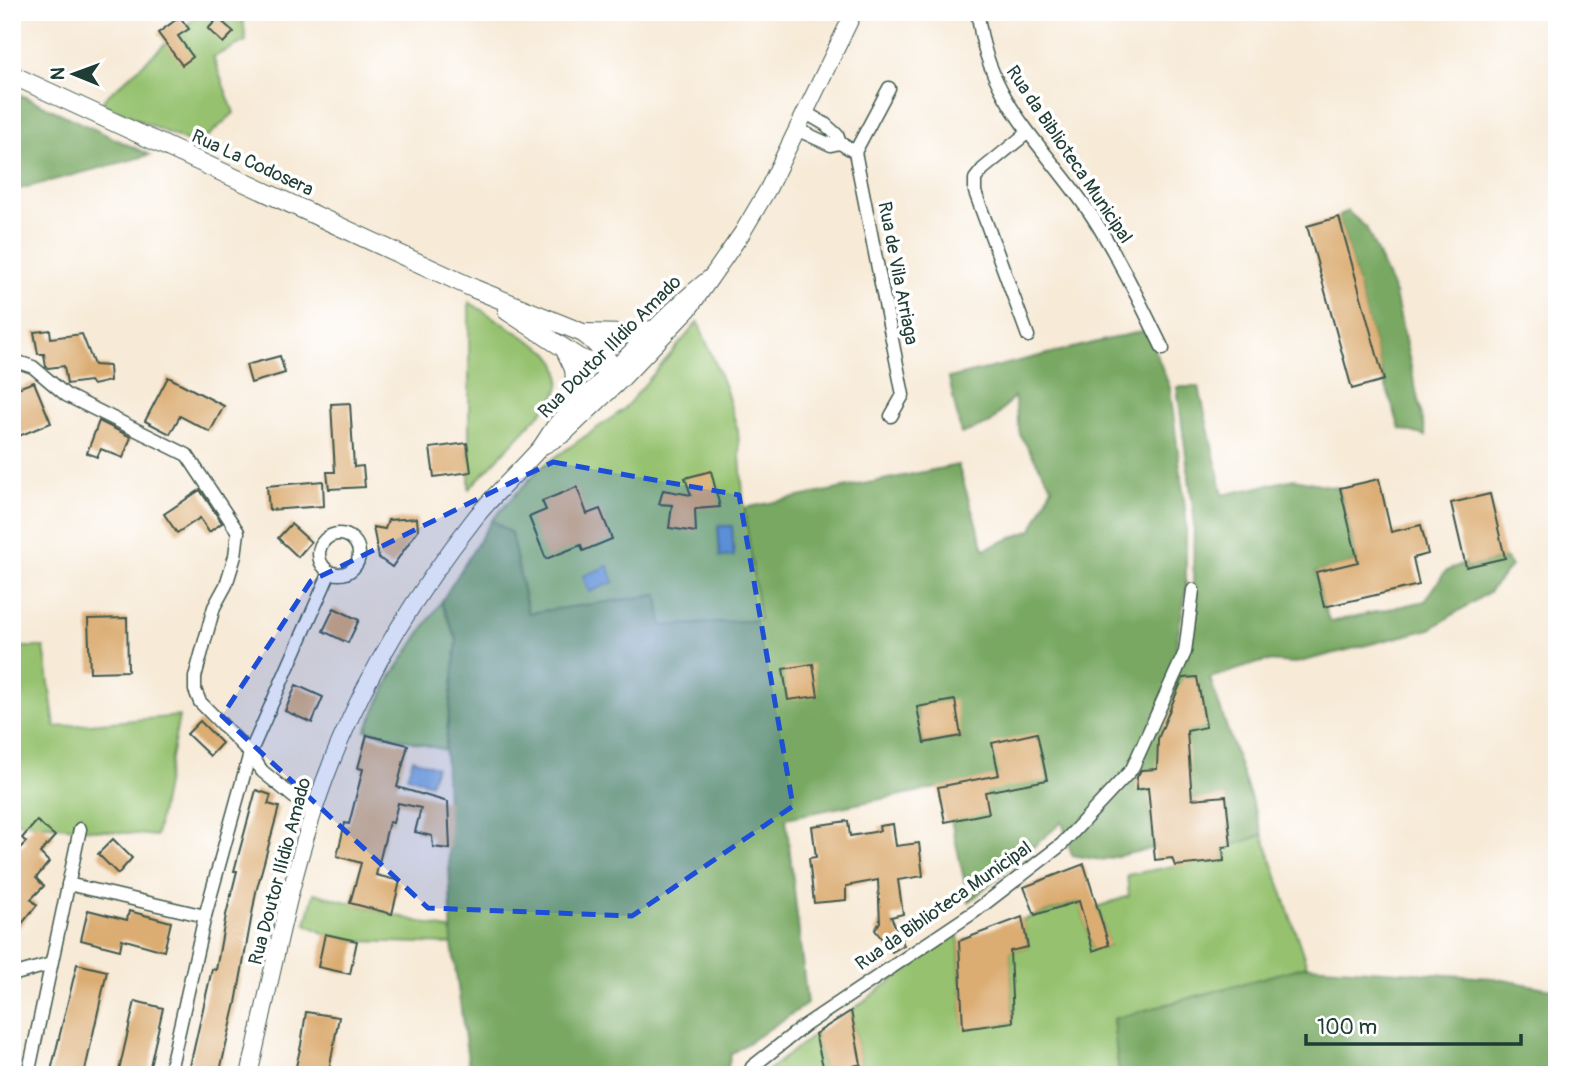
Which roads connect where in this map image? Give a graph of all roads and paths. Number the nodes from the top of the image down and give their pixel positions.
1 (854, 12) edge
2 (978, 12) edge
3 (12, 75) edge
4 (889, 88) dead end
5 (806, 113) junction
6 (798, 130) junction
7 (1027, 133) junction
8 (840, 143) junction
9 (855, 152) junction
10 (711, 277) junction
11 (475, 289) junction
12 (652, 330) junction
13 (583, 333) junction
14 (1028, 336) dead end
15 (1163, 349) dead end
16 (565, 350) junction
17 (12, 360) edge
18 (617, 375) junction
19 (578, 404) junction
20 (891, 416) dead end
21 (540, 448) junction
22 (330, 572) dead end
23 (1193, 590) dead end
24 (250, 753) junction
25 (315, 808) junction
26 (80, 829) dead end
27 (68, 884) junction
28 (205, 916) junction
29 (51, 964) junction
30 (12, 975) edge
31 (28, 1075) edge
32 (169, 1075) edge
33 (249, 1075) edge
34 (749, 1075) edge

1 - 5 street, Rua Doutor Ilídio Amado
2 - 7 street, Rua da Biblioteca Municipal
3 - 11 main road, Rua La Codosera
4 - 9 street
5 - 6 street, Rua Doutor Ilídio Amado
5 - 8 street
6 - 8 street
6 - 10 street, Rua Doutor Ilídio Amado
7 - 14 street
7 - 15 street, Rua da Biblioteca Municipal
8 - 9 street
9 - 20 street, Rua de Vila Arriaga
10 - 12 street, Rua Doutor Ilídio Amado
10 - 18 street, Rua Doutor Ilídio Amado
11 - 13 main road
11 - 16 main road
12 - 13 main road
12 - 18 street, Rua Doutor Ilídio Amado
13 - 18 main road
16 - 18 main road
16 - 19 main road
17 - 24 street
18 - 19 street, Rua Doutor Ilídio Amado
18 - 21 street, Rua Doutor Ilídio Amado
19 - 21 street, Rua Doutor Ilídio Amado
21 - 25 street, Rua Doutor Ilídio Amado
22 - 24 street
23 - 34 street, Rua da Biblioteca Municipal
24 - 25 street
24 - 28 street
25 - 33 street, Rua Doutor Ilídio Amado
26 - 27 street
27 - 28 street
27 - 29 street
28 - 32 street
29 - 30 street
29 - 31 street

